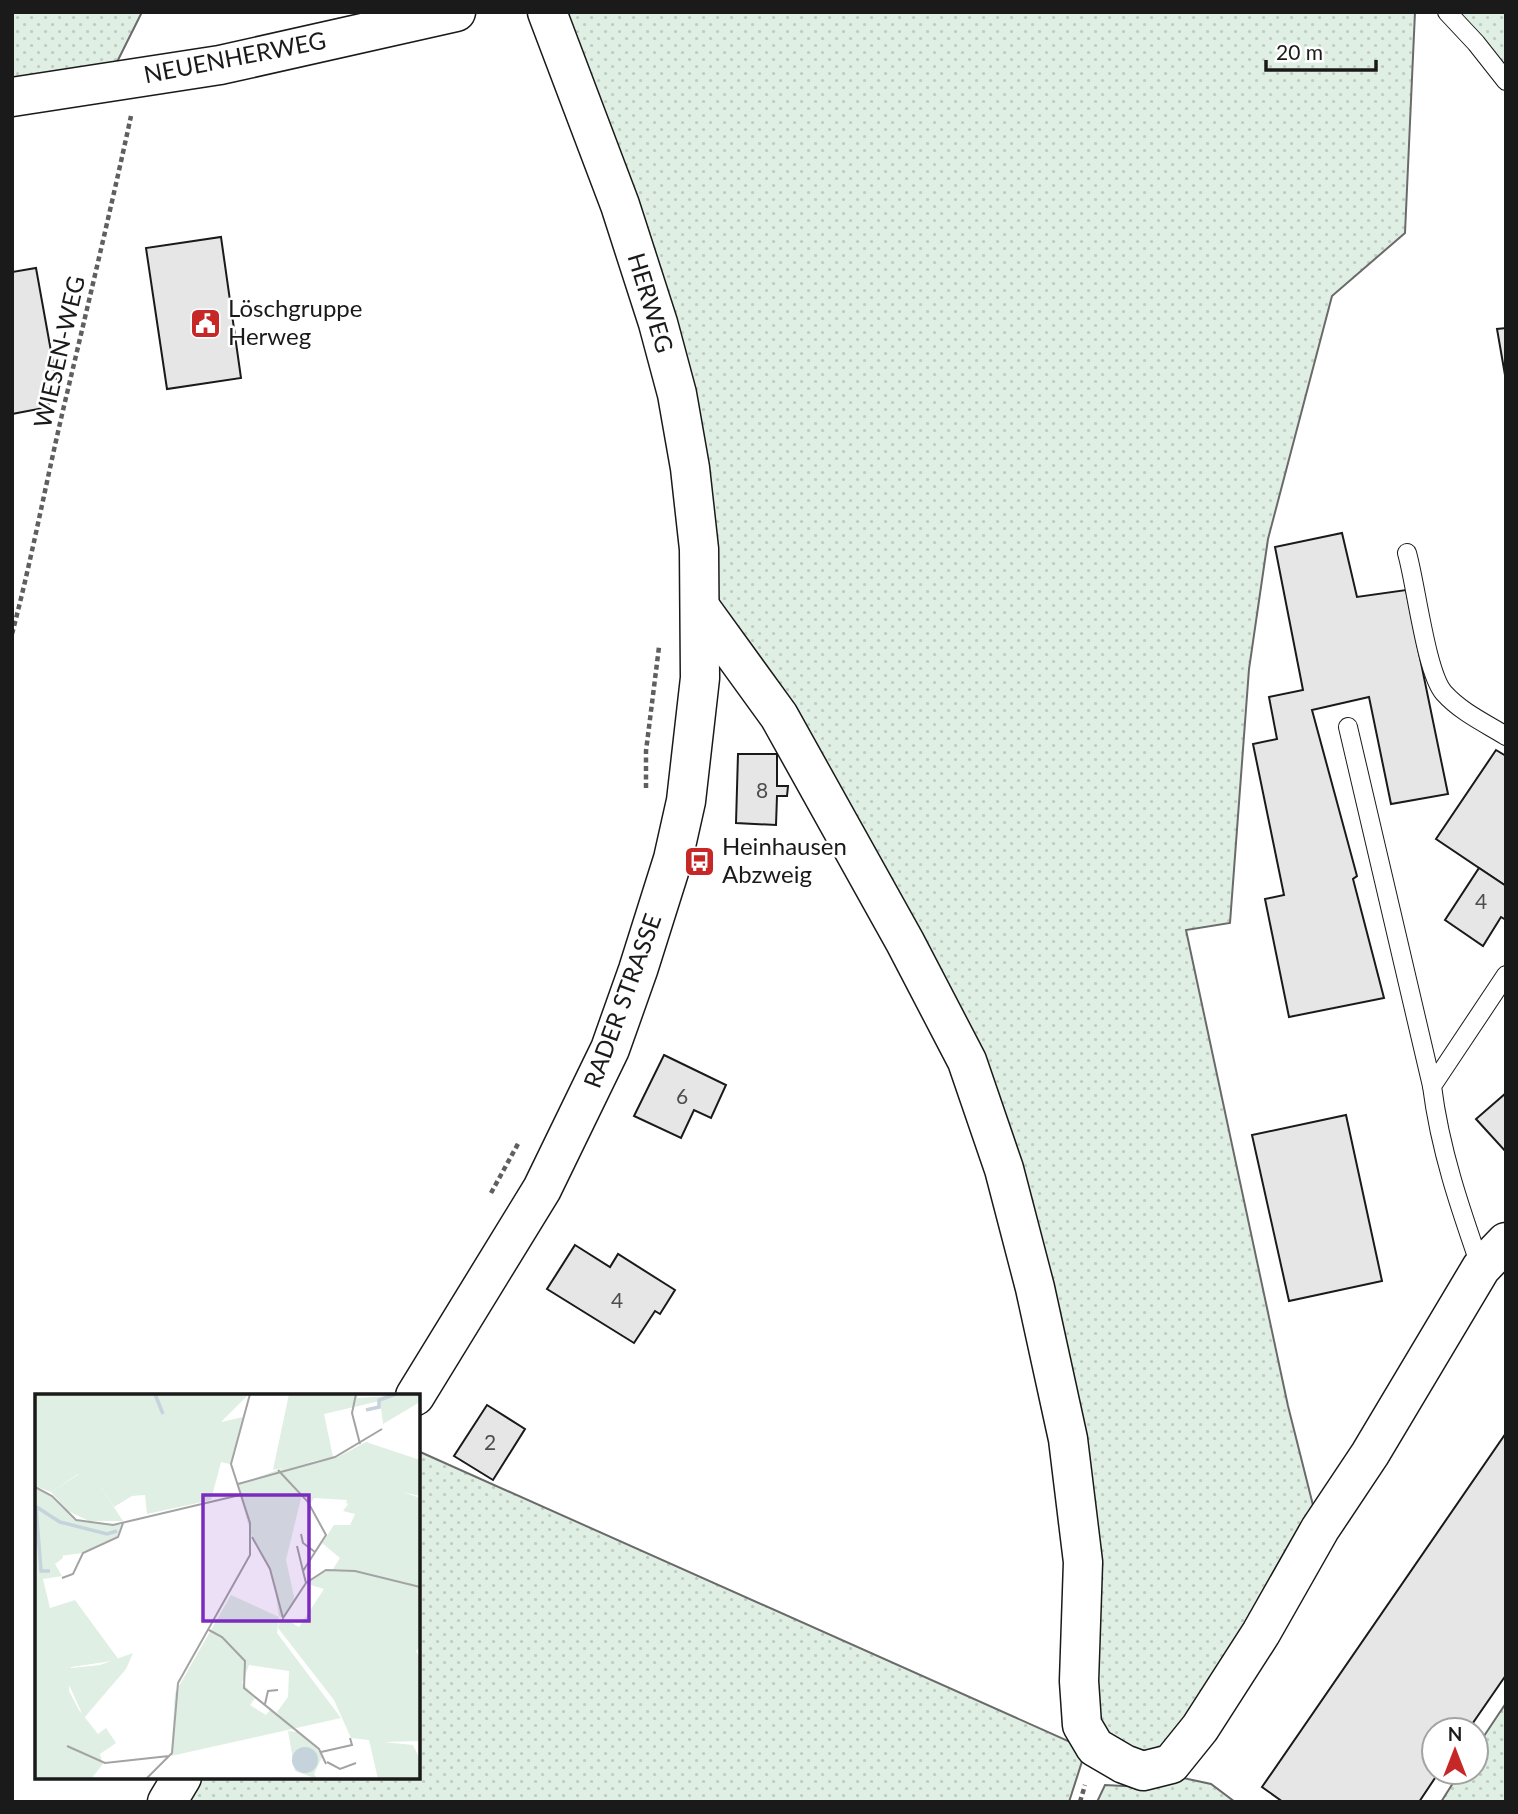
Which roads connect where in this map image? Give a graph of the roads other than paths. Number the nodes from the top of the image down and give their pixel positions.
1 (456, 12) edge
2 (547, 12) edge
3 (1447, 12) edge
4 (1506, 80) edge
5 (12, 97) edge
6 (1407, 553) dead end
7 (701, 607) junction
8 (1348, 727) dead end
9 (1506, 736) edge
10 (1506, 975) edge
11 (1432, 1086) junction
12 (1493, 1255) edge
13 (416, 1394) edge
14 (181, 1779) edge
15 (167, 1802) edge

1 - 5 street, NEUENHERWEG
2 - 7 street, HERWEG
3 - 4 lane
6 - 9 lane
7 - 12 street
7 - 13 street, RADER STRASSE
8 - 11 lane
10 - 11 lane
11 - 12 lane
14 - 15 street

